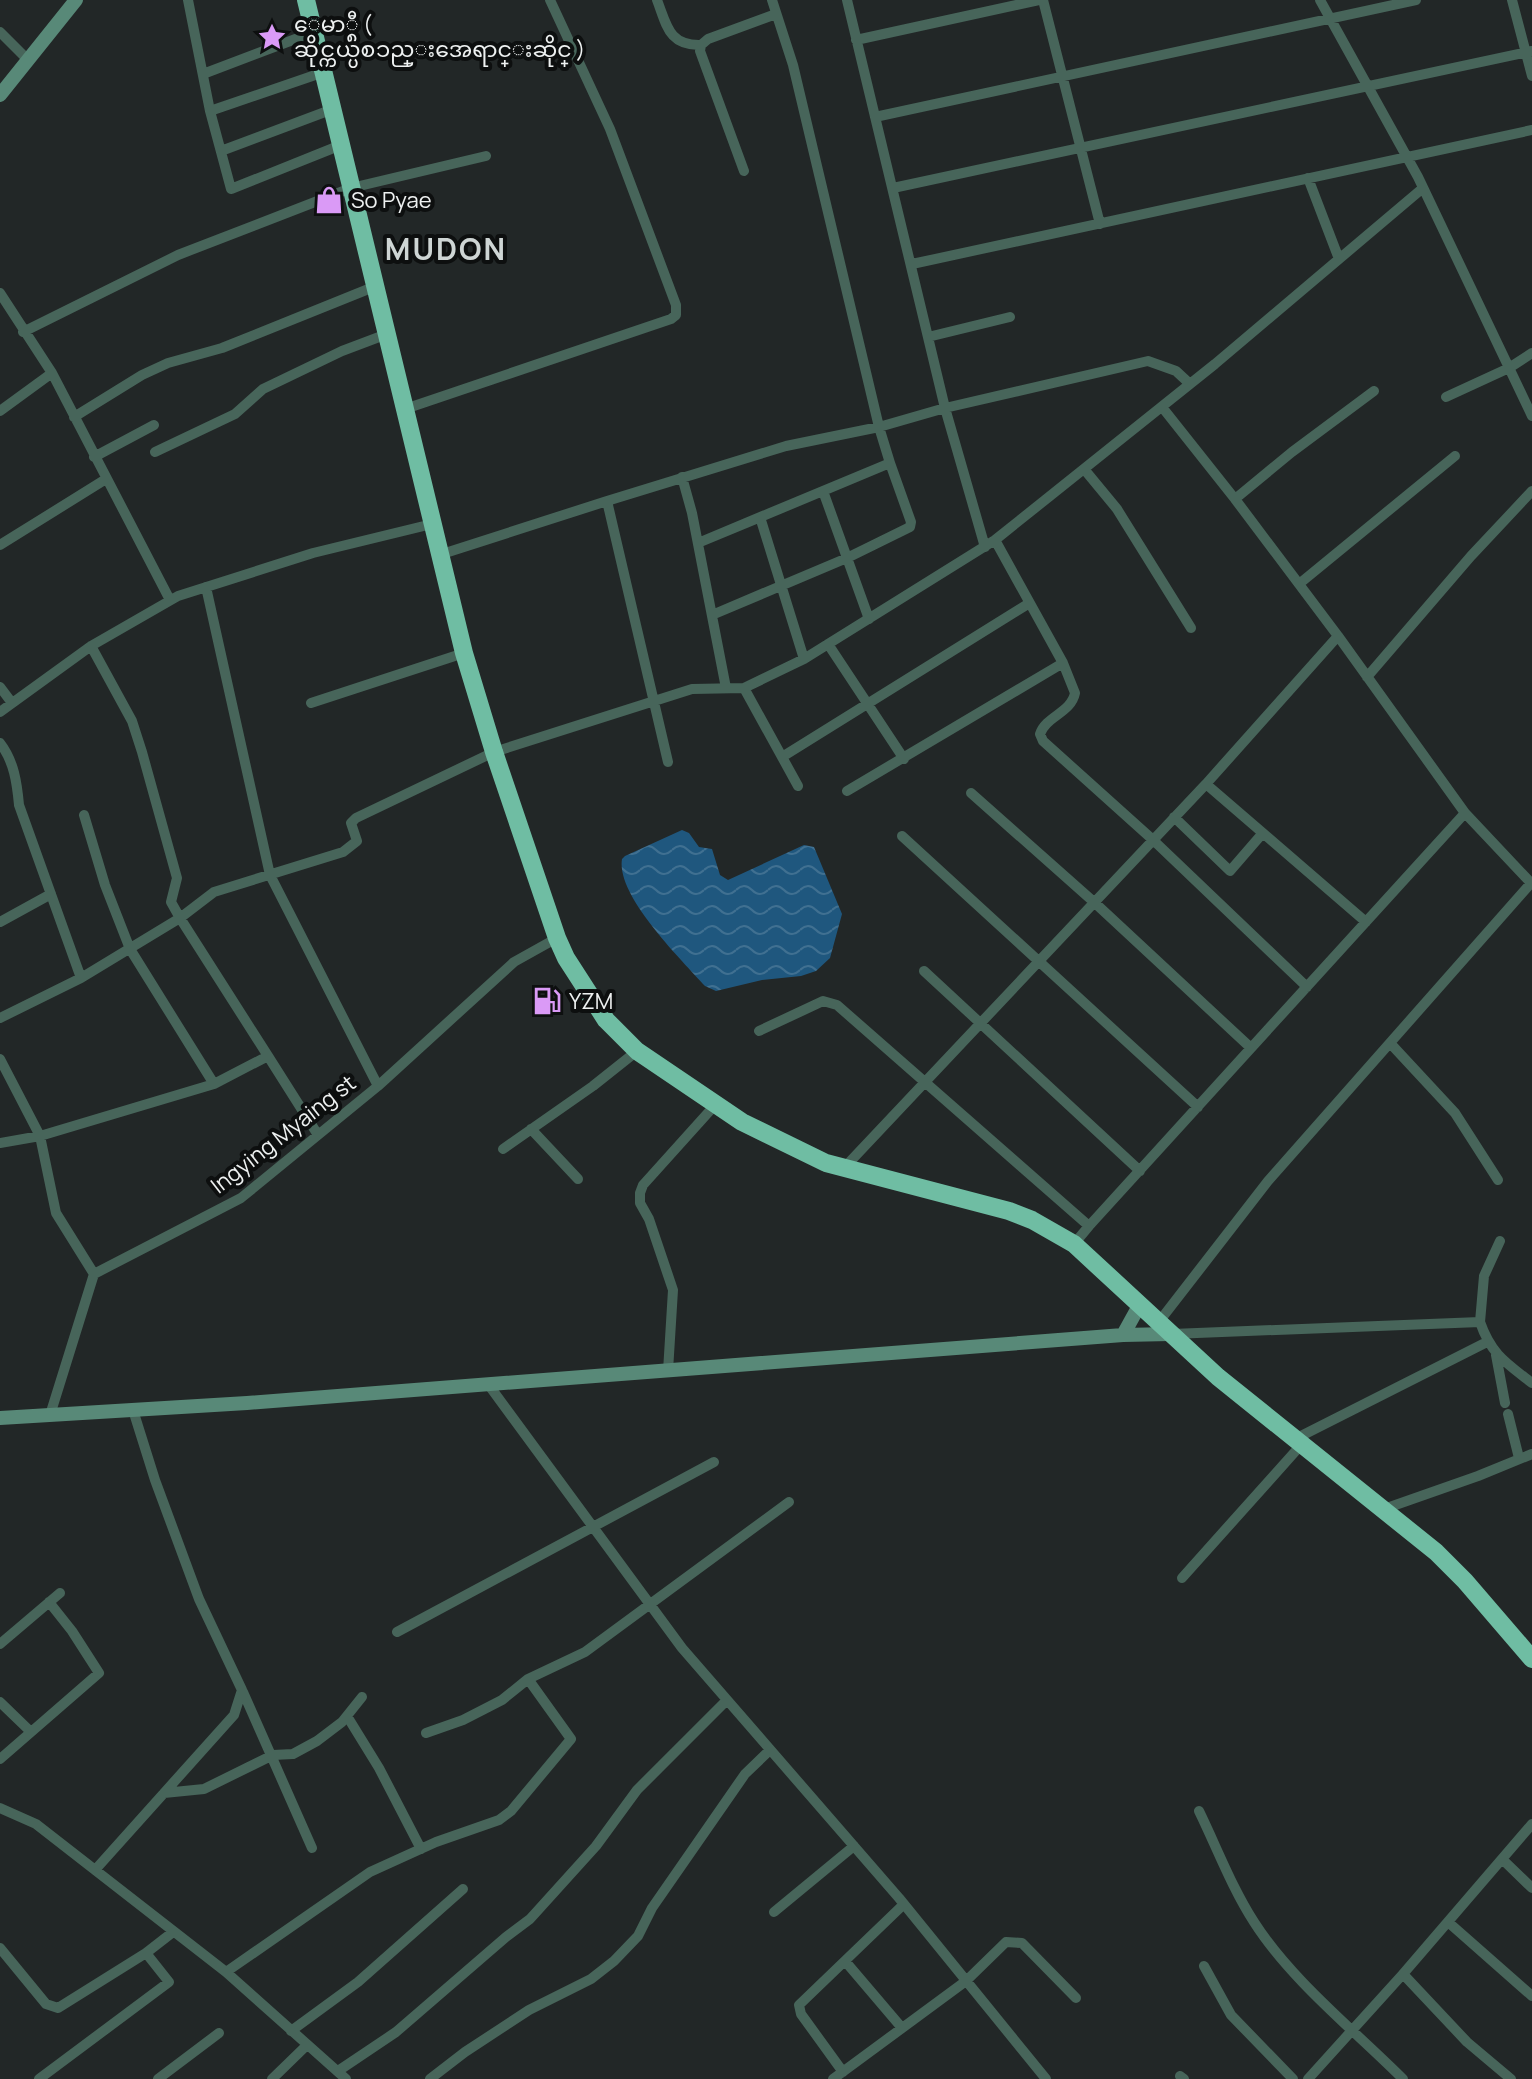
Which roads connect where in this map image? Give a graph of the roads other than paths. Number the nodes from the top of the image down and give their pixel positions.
1 (76, 0) edge
2 (188, 0) edge
3 (306, 0) edge
4 (550, 0) edge
5 (657, 0) edge
6 (772, 0) edge
7 (847, 0) edge
8 (1041, 0) edge
9 (1320, 0) edge
10 (1416, 0) edge
11 (1512, 0) edge
12 (776, 14) junction
13 (1331, 20) junction
14 (0, 32) edge
15 (314, 32) junction
16 (856, 40) junction
17 (701, 45) junction
18 (1529, 52) edge
19 (28, 60) junction
20 (324, 72) junction
21 (203, 74) junction
22 (1532, 76) edge
23 (1064, 77) junction
24 (1367, 86) junction
25 (0, 95) edge
26 (333, 109) junction
27 (210, 111) junction
28 (875, 117) junction
29 (1532, 130) edge
30 (341, 145) junction
31 (1081, 148) junction
32 (221, 151) junction
33 (486, 156) dead end
34 (1407, 157) junction
35 (744, 171) dead end
36 (1308, 178) junction
37 (351, 188) junction
38 (893, 188) junction
39 (1423, 188) junction
40 (1100, 224) junction
41 (1339, 259) junction
42 (912, 264) junction
43 (376, 286) junction
44 (0, 293) edge
45 (1010, 317) dead end
46 (23, 332) junction
47 (387, 334) junction
48 (928, 337) junction
49 (1532, 353) edge
50 (1509, 368) junction
51 (52, 373) junction
52 (1190, 384) junction
53 (1374, 391) dead end
54 (1446, 397) dead end
55 (1162, 407) junction
56 (945, 408) junction
57 (405, 409) junction
58 (0, 411) edge
59 (1532, 416) edge
60 (74, 417) junction
61 (154, 425) dead end
62 (879, 427) junction
63 (155, 452) dead end
64 (1455, 456) dead end
65 (94, 457) junction
66 (890, 463) junction
67 (1084, 469) junction
68 (682, 477) junction
69 (106, 479) junction
70 (823, 491) junction
71 (1532, 491) edge
72 (1235, 499) junction
73 (607, 501) junction
74 (760, 517) junction
75 (432, 524) junction
76 (995, 540) junction
77 (698, 543) junction
78 (0, 545) edge
79 (985, 547) junction
80 (439, 555) junction
81 (847, 558) junction
82 (1299, 584) junction
83 (781, 586) junction
84 (206, 587) junction
85 (170, 600) junction
86 (1028, 604) junction
87 (712, 615) junction
88 (869, 619) junction
89 (1191, 628) dead end
90 (1338, 636) junction
91 (828, 644) junction
92 (91, 646) junction
93 (464, 653) junction
94 (804, 659) junction
95 (1063, 663) junction
96 (1367, 677) junction
97 (0, 687) edge
98 (726, 688) junction
99 (744, 688) junction
100 (651, 700) junction
101 (12, 703) junction
102 (311, 703) dead end
103 (869, 703) junction
104 (0, 712) edge
105 (0, 743) edge
106 (494, 752) junction
107 (782, 757) junction
108 (904, 759) junction
109 (668, 762) dead end
110 (1206, 784) junction
111 (798, 786) dead end
112 (847, 791) dead end
113 (971, 793) dead end
114 (1465, 813) junction
115 (84, 815) dead end
116 (1174, 817) junction
117 (1262, 834) junction
118 (902, 836) dead end
119 (1152, 839) junction
120 (270, 875) junction
121 (1532, 883) edge
122 (51, 894) junction
123 (1095, 903) junction
124 (180, 918) junction
125 (0, 922) edge
126 (1366, 922) junction
127 (557, 938) junction
128 (130, 949) junction
129 (1039, 961) junction
130 (924, 971) dead end
131 (81, 978) junction
132 (1307, 987) junction
133 (0, 1018) edge
134 (981, 1026) junction
135 (759, 1031) dead end
136 (1390, 1043) junction
137 (1251, 1048) junction
138 (637, 1051) junction
139 (268, 1056) junction
140 (0, 1059) edge
141 (926, 1083) junction
142 (214, 1084) junction
143 (378, 1086) junction
144 (715, 1105) junction
145 (1198, 1107) junction
146 (531, 1129) junction
147 (318, 1135) junction
148 (40, 1136) junction
149 (0, 1143) edge
150 (503, 1149) dead end
151 (844, 1168) junction
152 (1140, 1171) junction
153 (578, 1179) dead end
154 (1498, 1180) dead end
155 (1089, 1226) junction
156 (1500, 1241) dead end
157 (1074, 1244) junction
158 (94, 1274) junction
159 (1139, 1306) junction
160 (1480, 1322) junction
161 (1164, 1328) junction
162 (1123, 1335) junction
163 (1487, 1342) junction
164 (1496, 1355) junction
165 (668, 1371) junction
166 (1532, 1383) edge
167 (488, 1384) junction
168 (1505, 1403) dead end
169 (133, 1410) junction
170 (1508, 1414) dead end
171 (50, 1415) junction
172 (0, 1418) edge
173 (1298, 1442) junction
174 (1532, 1454) edge
175 (1519, 1458) junction
176 (714, 1462) dead end
177 (789, 1502) dead end
178 (1384, 1509) junction
179 (593, 1526) junction
180 (1182, 1578) dead end
181 (60, 1593) dead end
182 (49, 1602) junction
183 (649, 1603) junction
184 (397, 1632) dead end
185 (0, 1644) edge
186 (1532, 1659) edge
187 (528, 1679) junction
188 (242, 1690) junction
189 (362, 1697) dead end
190 (727, 1700) junction
191 (0, 1702) edge
192 (347, 1716) junction
193 (31, 1732) junction
194 (426, 1733) dead end
195 (770, 1750) junction
196 (273, 1755) junction
197 (0, 1759) edge
198 (164, 1793) junction
199 (0, 1808) edge
200 (1199, 1811) dead end
201 (1532, 1824) edge
202 (854, 1846) junction
203 (312, 1848) dead end
204 (421, 1849) junction
205 (1502, 1859) junction
206 (95, 1870) junction
207 (1532, 1888) edge
208 (463, 1889) dead end
209 (904, 1904) junction
210 (774, 1912) dead end
211 (1448, 1922) junction
212 (173, 1932) junction
213 (0, 1948) edge
214 (146, 1953) junction
215 (845, 1961) junction
216 (1204, 1966) dead end
217 (226, 1972) junction
218 (1403, 1974) junction
219 (966, 1981) junction
220 (1532, 1996) edge
221 (1076, 1998) dead end
222 (902, 2028) junction
223 (1353, 2029) junction
224 (291, 2031) junction
225 (219, 2033) dead end
226 (307, 2045) junction
227 (342, 2075) edge
228 (838, 2076) edge
229 (39, 2079) edge
230 (158, 2079) edge
231 (272, 2079) edge
232 (430, 2079) edge
233 (1046, 2079) edge
234 (1293, 2079) edge
235 (1308, 2079) edge
236 (1403, 2079) edge
237 (1511, 2079) edge

1 - 19 main road
2 - 21 street
3 - 15 highway
4 - 57 street
5 - 17 street
6 - 12 street
7 - 16 street
8 - 16 street
8 - 23 street
9 - 13 street
10 - 13 street
11 - 18 street
12 - 17 street
12 - 62 street
13 - 23 street
13 - 24 street
14 - 19 street
15 - 20 highway
15 - 21 street
16 - 28 street
17 - 35 street
18 - 22 street
18 - 24 street
19 - 25 main road
20 - 26 highway
20 - 27 street
21 - 27 street
23 - 28 street
23 - 31 street
24 - 31 street
24 - 34 street
26 - 30 highway
26 - 32 street
27 - 32 street
28 - 38 street
29 - 34 street
30 - 32 street
30 - 37 highway
31 - 38 street
31 - 40 street
33 - 37 street
34 - 36 street
34 - 39 street
36 - 40 street
36 - 41 street
37 - 43 highway
37 - 46 street
38 - 42 street
39 - 41 street
39 - 50 street
40 - 42 street
41 - 52 street
42 - 48 street
43 - 47 highway
43 - 60 street
44 - 46 street
45 - 48 street
46 - 51 street
47 - 57 highway
47 - 63 street
48 - 56 street
49 - 50 street
50 - 54 street
50 - 59 street
51 - 58 street
51 - 60 street
52 - 55 street
52 - 56 street
53 - 72 street
55 - 67 street
55 - 72 street
56 - 62 street
56 - 79 street
57 - 75 highway
60 - 65 street
61 - 65 street
62 - 66 street
62 - 68 street
64 - 82 street
65 - 69 street
66 - 70 street
66 - 81 street
67 - 76 street
67 - 89 street
68 - 73 street
68 - 77 street
69 - 78 street
69 - 85 street
70 - 74 street
70 - 81 street
71 - 96 street
72 - 82 street
73 - 80 street
73 - 100 street
74 - 77 street
74 - 83 street
75 - 80 highway
75 - 84 street
76 - 79 street
76 - 86 street
77 - 87 street
79 - 88 street
80 - 93 highway
81 - 83 street
81 - 88 street
82 - 90 street
83 - 87 street
83 - 94 street
84 - 85 street
84 - 120 street
85 - 92 street
86 - 95 street
86 - 103 street
87 - 98 street
88 - 91 street
90 - 96 street
90 - 110 street
91 - 94 street
91 - 103 street
92 - 101 street
92 - 124 street
93 - 102 street
93 - 106 highway
94 - 99 street
95 - 108 street
95 - 119 street
96 - 114 street
97 - 101 street
98 - 99 street
98 - 100 street
99 - 107 street
100 - 106 street
100 - 109 street
101 - 104 street
103 - 107 street
103 - 108 street
105 - 122 street
106 - 120 street
106 - 127 highway
107 - 111 street
108 - 112 street
110 - 116 street
110 - 117 street
113 - 123 street
114 - 121 street
114 - 126 street
115 - 128 street
116 - 117 street
116 - 119 street
117 - 126 street
118 - 129 street
119 - 123 street
119 - 132 street
120 - 124 street
120 - 143 street
121 - 136 street
122 - 125 street
122 - 131 street
123 - 129 street
123 - 137 street
124 - 128 street
124 - 139 street
126 - 132 street
127 - 138 highway
127 - 143 street, Ingying Myaing st
128 - 131 street
128 - 142 street
129 - 134 street
129 - 145 street
130 - 134 street
131 - 133 street
132 - 137 street
134 - 141 street
134 - 152 street
135 - 141 street
136 - 154 street
136 - 161 street
137 - 145 street
138 - 144 highway
138 - 146 street
139 - 142 street
139 - 147 street
140 - 148 street
141 - 151 street
141 - 155 street
142 - 148 street
143 - 147 street, Ingying Myaing st
144 - 151 highway
144 - 165 street
145 - 152 street
146 - 150 street
146 - 153 street
147 - 158 street, Ingying Myaing st
148 - 149 street
148 - 158 street
151 - 157 highway
152 - 155 street
155 - 157 street
156 - 160 street
157 - 159 highway
158 - 171 street
159 - 161 highway
159 - 162 main road
160 - 161 street
160 - 163 street
161 - 162 main road
161 - 173 highway
162 - 165 main road
163 - 164 street
163 - 173 street
164 - 166 street
164 - 168 street
165 - 167 main road
167 - 169 main road
167 - 179 street
169 - 171 main road
169 - 188 street
170 - 175 street
171 - 172 main road
173 - 178 highway
173 - 180 street
174 - 175 street
175 - 178 street
176 - 179 street
177 - 183 street
178 - 186 highway
179 - 183 street
179 - 184 street
181 - 182 street
182 - 185 street
182 - 193 street
183 - 187 street
183 - 190 street
187 - 194 street
187 - 204 street
188 - 196 street
188 - 198 street
189 - 192 street
190 - 195 street
190 - 227 street
191 - 193 street
192 - 196 street
192 - 204 street
193 - 197 street
195 - 202 street
195 - 232 street
196 - 198 street
196 - 203 street
198 - 206 street
199 - 206 street
200 - 223 street
201 - 205 street
202 - 209 street
202 - 210 street
204 - 217 street
205 - 207 street
205 - 211 street
206 - 212 street
208 - 224 street
209 - 215 street
209 - 219 street
211 - 218 street
211 - 220 street
212 - 214 street
212 - 217 street
213 - 214 street
214 - 229 street
215 - 222 street
215 - 228 street
216 - 234 street
217 - 224 street
218 - 223 street
218 - 237 street
219 - 221 street
219 - 222 street
219 - 233 street
222 - 228 street
223 - 235 street
223 - 236 street
224 - 226 street
225 - 230 street
226 - 227 street
226 - 231 street

